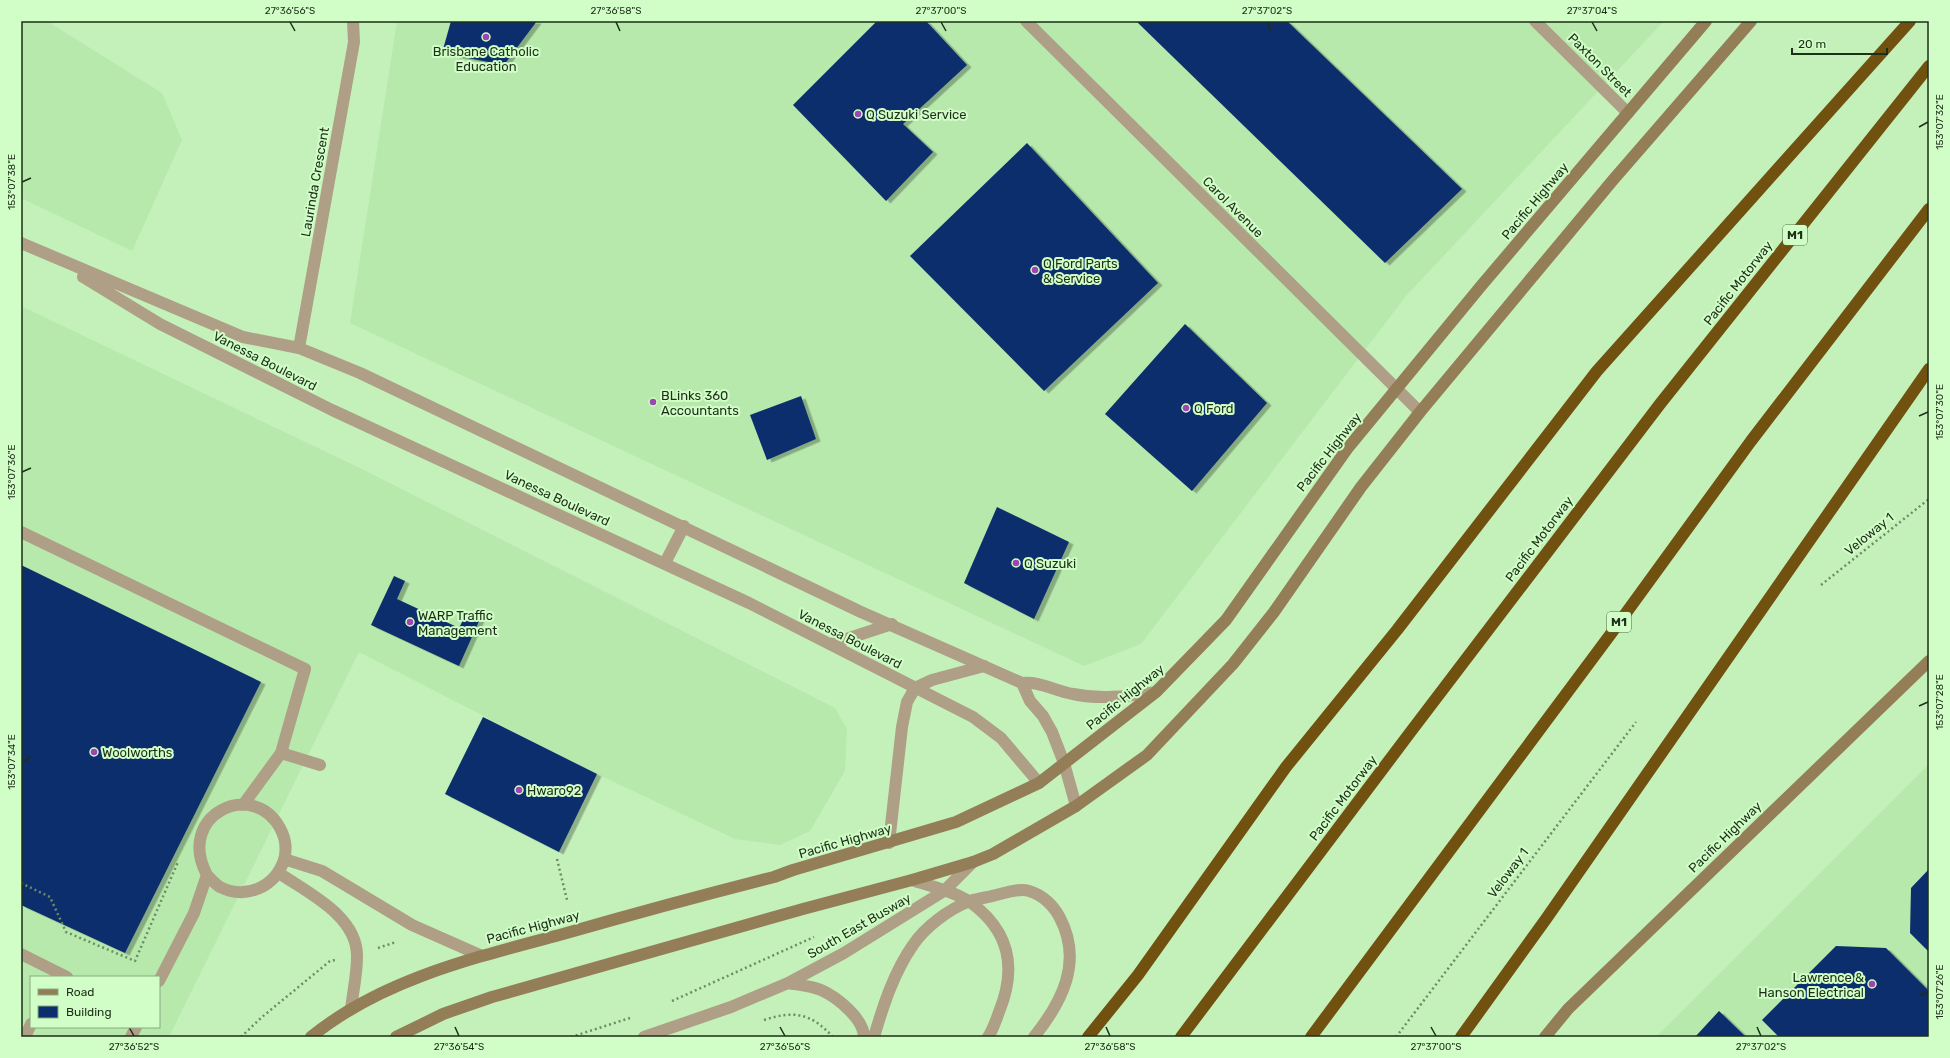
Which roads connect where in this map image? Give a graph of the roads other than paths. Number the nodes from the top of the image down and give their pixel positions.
1 (353, 21) edge
2 (1026, 21) edge
3 (1535, 21) edge
4 (1706, 21) edge
5 (1751, 21) edge
6 (1910, 21) edge
7 (1929, 66) edge
8 (1628, 113) junction
9 (1929, 209) edge
10 (21, 243) edge
11 (50, 257) junction
12 (299, 348) junction
13 (1929, 369) edge
14 (1396, 390) junction
15 (1420, 412) junction
16 (684, 526) junction
17 (21, 532) edge
18 (665, 564) junction
19 (892, 624) junction
20 (831, 644) junction
21 (1929, 661) edge
22 (984, 666) junction
23 (1022, 683) junction
24 (915, 688) junction
25 (1156, 692) junction
26 (281, 753) junction
27 (1064, 763) junction
28 (320, 765) dead end
29 (1039, 783) junction
30 (243, 805) junction
31 (1076, 806) junction
32 (888, 843) junction
33 (284, 859) junction
34 (972, 862) junction
35 (279, 873) junction
36 (207, 875) junction
37 (912, 880) junction
38 (944, 891) junction
39 (969, 902) junction
40 (21, 954) edge
41 (482, 956) junction
42 (59, 975) edge
43 (160, 979) edge
44 (788, 983) junction
45 (351, 1009) junction
46 (30, 1026) edge
47 (136, 1028) edge
48 (25, 1037) edge
49 (131, 1037) edge
50 (311, 1037) edge
51 (396, 1037) edge
52 (644, 1037) edge
53 (864, 1037) edge
54 (874, 1037) edge
55 (988, 1037) edge
56 (1034, 1037) edge
57 (1088, 1037) edge
58 (1181, 1037) edge
59 (1311, 1037) edge
60 (1461, 1037) edge
61 (1545, 1037) edge

1 - 12 street, Laurinda Crescent
2 - 14 street, Carol Avenue
3 - 8 street, Paxton Street
4 - 8 street, Pacific Highway
5 - 15 street
6 - 57 highway
7 - 58 highway, Pacific Motorway / M1
8 - 14 street, Pacific Highway
9 - 59 highway, M1
10 - 11 street, Vanessa Boulevard
11 - 12 street, Vanessa Boulevard
11 - 18 street, Vanessa Boulevard
12 - 16 street, Vanessa Boulevard
13 - 60 highway
14 - 15 street, Carol Avenue
14 - 25 street, Pacific Highway
15 - 31 street
16 - 18 street
16 - 19 street, Vanessa Boulevard
17 - 26 street
18 - 20 street, Vanessa Boulevard
19 - 20 street
19 - 22 street, Vanessa Boulevard
20 - 24 street, Vanessa Boulevard
21 - 61 street, Pacific Highway
22 - 23 street, Vanessa Boulevard
22 - 24 street
23 - 25 street, Vanessa Boulevard
23 - 27 street
24 - 29 street, Vanessa Boulevard
24 - 32 street
25 - 27 street, Pacific Highway
26 - 28 street
26 - 30 street
27 - 29 street, Pacific Highway
27 - 31 street
29 - 32 street, Pacific Highway
30 - 33 street
30 - 36 street
31 - 34 street
32 - 41 street, Pacific Highway
33 - 35 street
33 - 41 street
34 - 37 street
34 - 38 street, South East Busway
35 - 36 street
35 - 45 street
36 - 43 street
37 - 38 street, South East Busway
37 - 51 street
38 - 39 street, South East Busway
38 - 44 street, South East Busway
39 - 54 street
39 - 55 street, South East Busway
39 - 56 street
40 - 42 street
41 - 45 street, Pacific Highway
44 - 52 street, South East Busway
44 - 53 street
45 - 50 street, Pacific Highway
46 - 48 street
47 - 49 street

